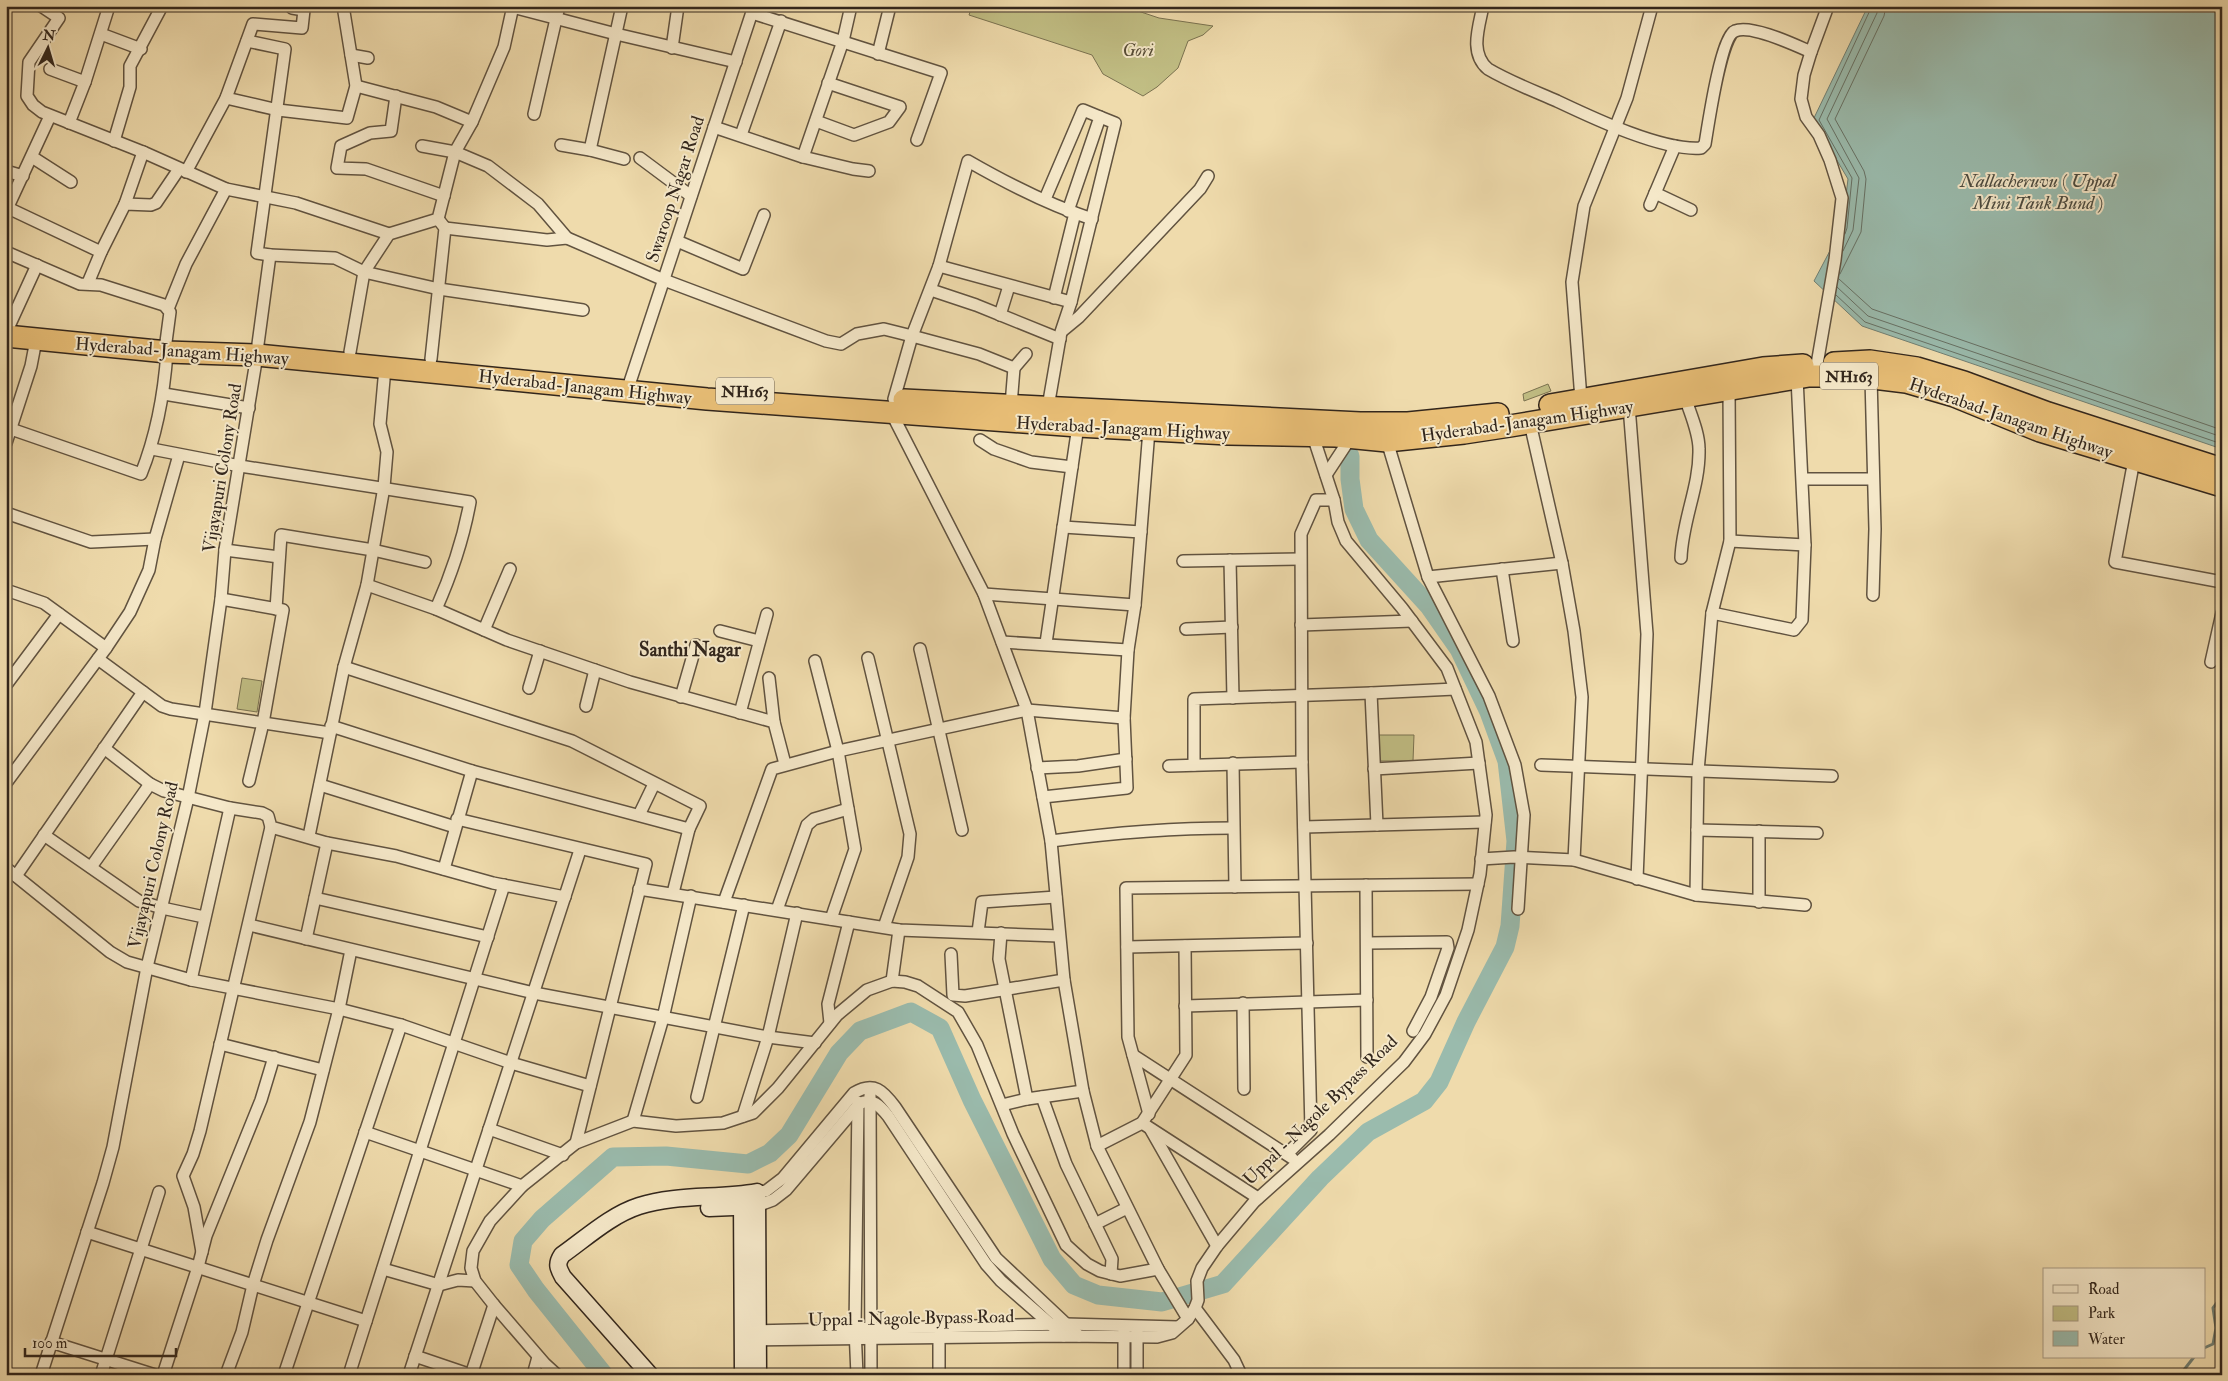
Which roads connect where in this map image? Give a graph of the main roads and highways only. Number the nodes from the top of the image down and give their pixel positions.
1 (7, 328) edge
2 (166, 347) junction
3 (258, 349) junction
4 (491, 372) junction
5 (1810, 373) junction
6 (893, 406) junction
7 (2222, 469) edge
8 (2222, 486) edge

1 - 2 highway, Hyderabad-Janagam Highway / NH163
1 - 2 highway, Hyderabad-Janagam Highway / NH163
2 - 3 highway, Hyderabad-Janagam Highway / NH163
3 - 4 highway, Hyderabad-Janagam Highway / NH163
3 - 4 highway, Hyderabad-Janagam Highway / NH163
4 - 6 highway, Hyderabad-Janagam Highway / NH163
4 - 6 highway, Hyderabad-Janagam Highway / NH163
5 - 6 highway, Hyderabad-Janagam Highway / NH163
5 - 6 highway, Hyderabad-Janagam Highway / NH163
5 - 7 highway, Hyderabad-Janagam Highway / NH163
5 - 8 highway, Hyderabad-Janagam Highway / NH163

